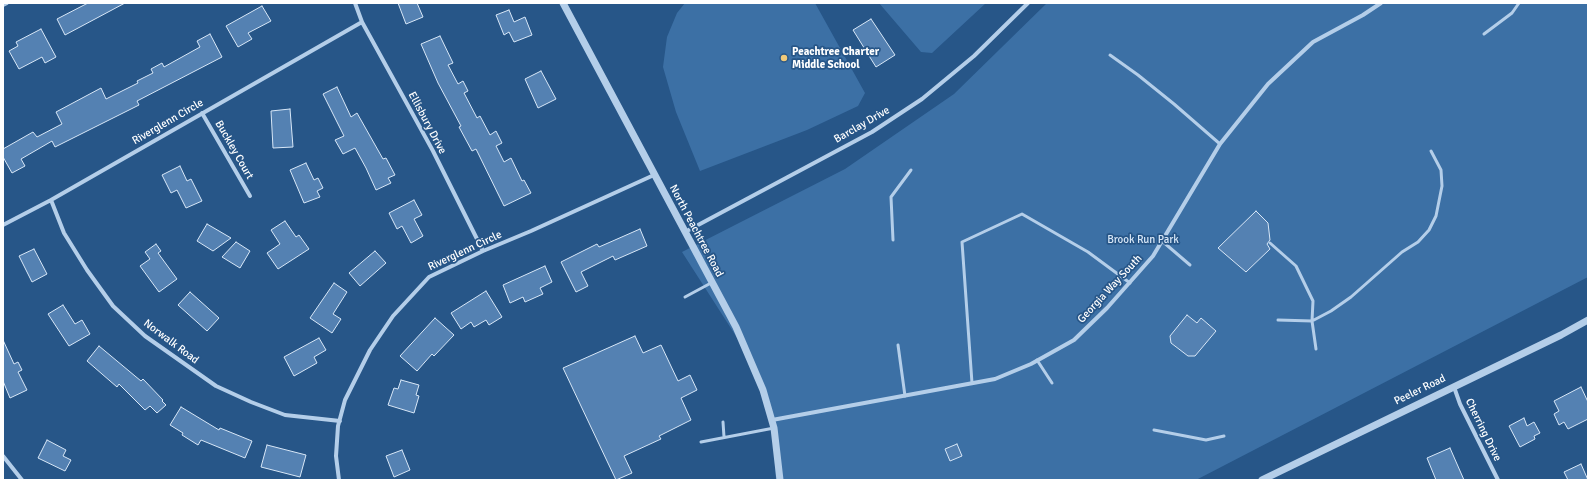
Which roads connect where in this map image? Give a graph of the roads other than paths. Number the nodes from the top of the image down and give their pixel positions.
1 (7, 3) edge
2 (355, 3) edge
3 (563, 3) edge
4 (1028, 3) edge
5 (1381, 3) edge
6 (1519, 3) edge
7 (3, 5) edge
8 (362, 22) junction
9 (1484, 34) dead end
10 (1110, 55) dead end
11 (202, 113) junction
12 (1220, 144) junction
13 (1431, 151) dead end
14 (911, 170) dead end
15 (654, 175) junction
16 (250, 196) dead end
17 (51, 200) junction
18 (3, 225) edge
19 (684, 232) junction
20 (893, 240) dead end
21 (1162, 241) junction
22 (1270, 243) dead end
23 (483, 251) junction
24 (1190, 265) dead end
25 (712, 283) junction
26 (1130, 283) junction
27 (685, 297) dead end
28 (1278, 320) dead end
29 (1588, 320) edge
30 (1312, 321) junction
31 (898, 345) dead end
32 (1316, 349) dead end
33 (1038, 360) junction
34 (972, 383) junction
35 (1052, 383) dead end
36 (1454, 387) junction
37 (905, 396) junction
38 (772, 420) junction
39 (340, 421) junction
40 (723, 422) dead end
41 (774, 428) junction
42 (1154, 430) dead end
43 (1224, 436) dead end
44 (724, 437) junction
45 (701, 442) dead end
46 (3, 456) edge
47 (22, 480) edge
48 (339, 480) edge
49 (780, 480) edge
50 (1262, 480) edge
51 (1498, 480) edge

1 - 7 street
2 - 8 street, Ellisbury Drive
3 - 15 street, North Peachtree Road
4 - 19 street, Barclay Drive
5 - 12 street, Georgia Way South
6 - 9 lane
8 - 11 street, Riverglenn Circle
8 - 23 street, Ellisbury Drive
10 - 12 lane
11 - 16 street, Buckley Court
11 - 17 street, Riverglenn Circle
12 - 21 street, Georgia Way South
13 - 30 lane
14 - 20 lane
15 - 19 street, North Peachtree Road
15 - 23 street, Riverglenn Circle
17 - 18 street, Riverglenn Circle
17 - 39 street, Norwalk Road
19 - 25 street, North Peachtree Road
21 - 24 lane
21 - 26 street, Georgia Way South
22 - 30 lane
23 - 39 street, Riverglenn Circle
25 - 27 lane
25 - 38 street, North Peachtree Road
26 - 33 street, Georgia Way South
26 - 34 lane
28 - 30 lane
29 - 36 street, Peeler Road
30 - 32 lane
31 - 37 lane
33 - 34 street, Georgia Way South
33 - 35 lane
34 - 37 street, Georgia Way South
36 - 50 street, Peeler Road
36 - 51 street, Cherring Drive
37 - 38 street, Georgia Way South
38 - 41 street, North Peachtree Road
39 - 48 street, Riverglenn Circle
40 - 44 lane
41 - 44 lane
41 - 49 street, North Peachtree Road
42 - 43 lane
44 - 45 lane
46 - 47 street

